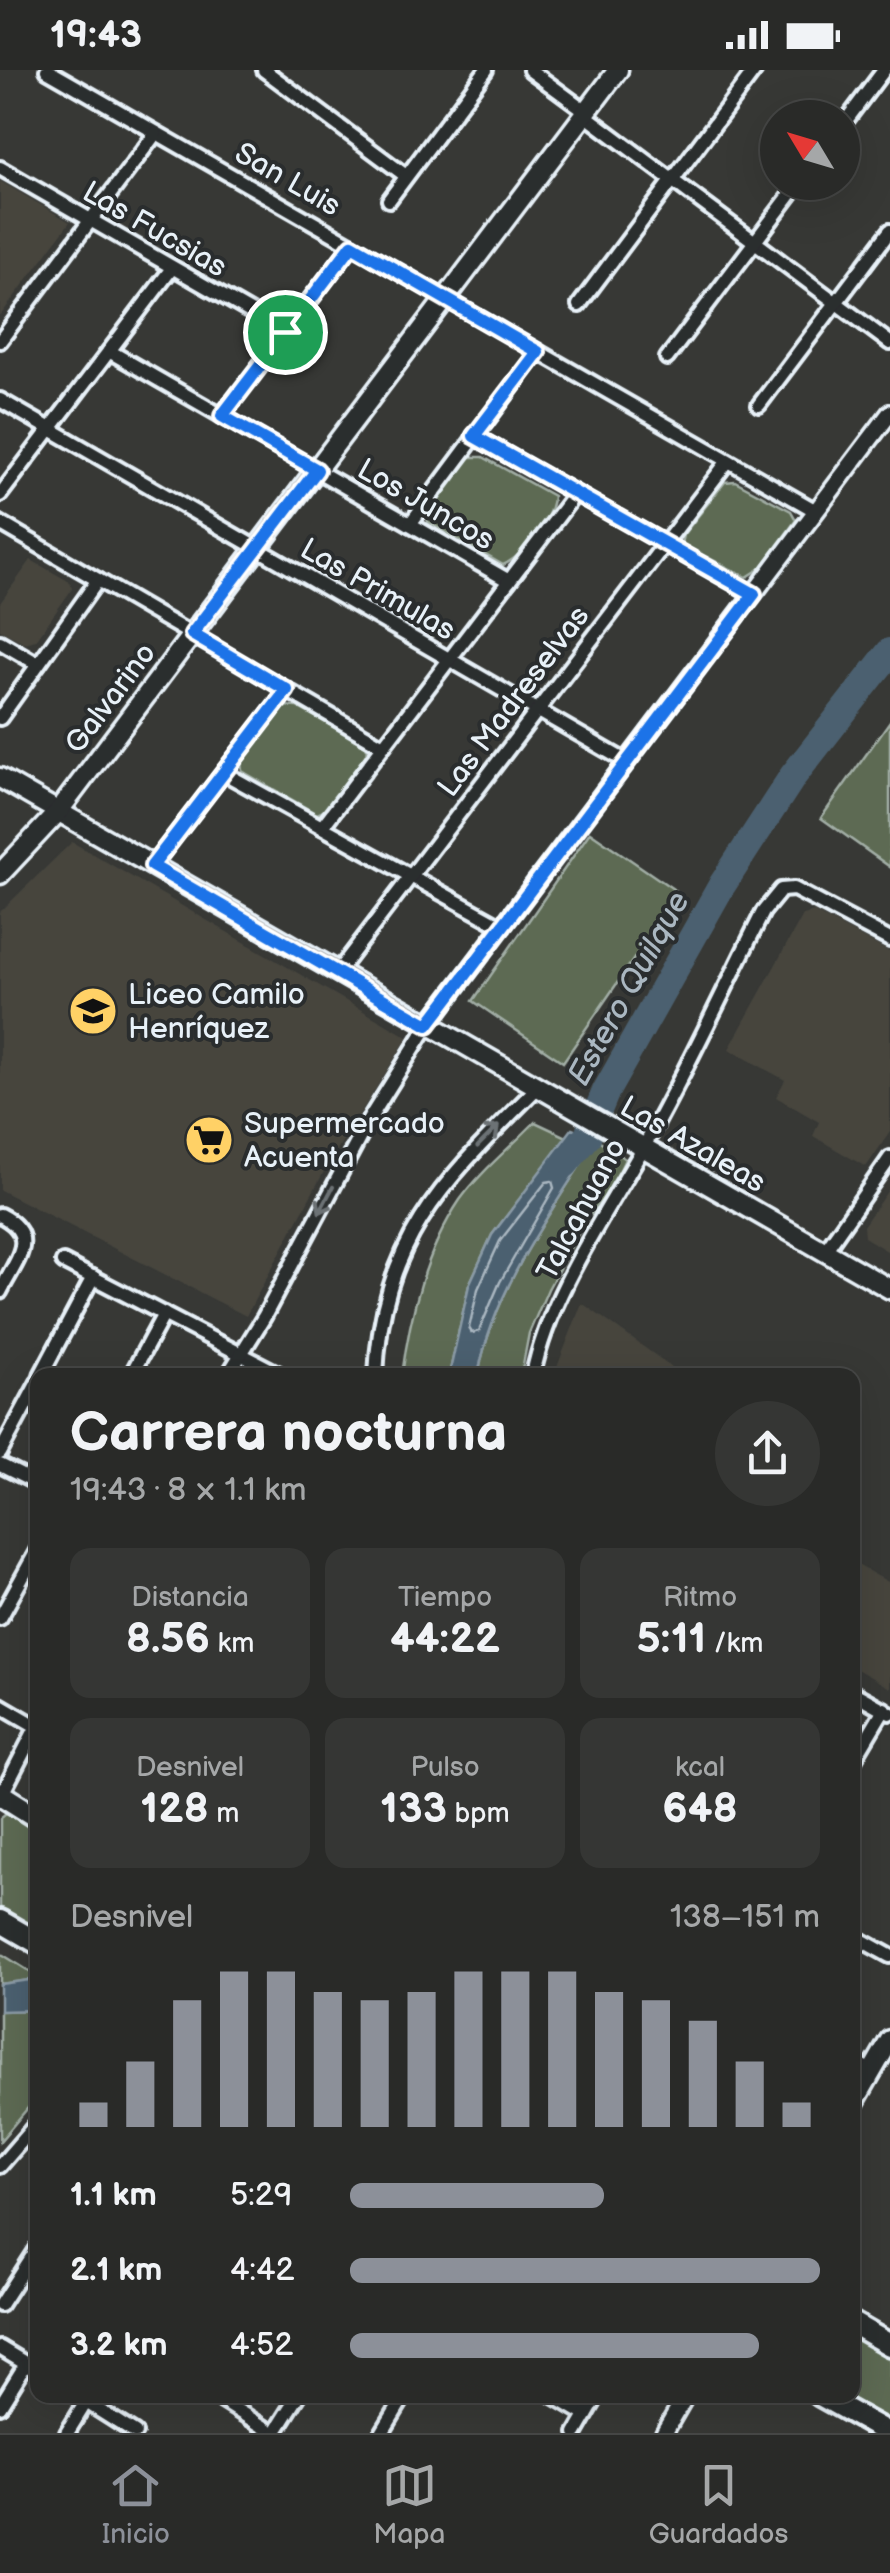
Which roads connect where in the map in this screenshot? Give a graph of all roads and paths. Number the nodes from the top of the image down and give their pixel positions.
1 (47, 70) edge
2 (264, 70) edge
3 (486, 70) edge
4 (530, 70) edge
5 (618, 70) edge
6 (755, 70) edge
7 (884, 70) edge
8 (860, 102) edge
9 (586, 114) junction
10 (156, 132) junction
11 (0, 168) edge
12 (406, 176) junction
13 (673, 180) junction
14 (389, 200) dead end
15 (786, 200) edge
16 (90, 220) junction
17 (890, 231) edge
18 (755, 242) junction
19 (352, 245) junction
20 (172, 268) junction
21 (447, 299) junction
22 (836, 302) junction
23 (578, 305) dead end
24 (285, 332) junction
25 (0, 341) edge
26 (890, 343) edge
27 (110, 351) junction
28 (538, 352) junction
29 (666, 358) dead end
30 (0, 400) edge
31 (758, 405) dead end
32 (890, 413) edge
33 (222, 416) junction
34 (50, 429) junction
35 (474, 436) junction
36 (728, 460) junction
37 (317, 470) junction
38 (574, 494) junction
39 (0, 495) edge
40 (816, 511) junction
41 (0, 523) edge
42 (410, 524) junction
43 (664, 545) junction
44 (257, 548) junction
45 (98, 580) junction
46 (509, 580) junction
47 (754, 594) junction
48 (192, 634) junction
49 (0, 642) edge
50 (449, 659) junction
51 (38, 664) junction
52 (287, 690) junction
53 (537, 710) junction
54 (0, 718) edge
55 (383, 746) junction
56 (627, 762) junction
57 (224, 773) junction
58 (0, 778) edge
59 (58, 812) junction
60 (322, 827) junction
61 (152, 866) junction
62 (0, 874) edge
63 (411, 876) junction
64 (503, 927) junction
65 (890, 940) edge
66 (337, 973) junction
67 (428, 1025) junction
68 (537, 1088) junction
69 (643, 1148) junction
70 (890, 1158) edge
71 (0, 1214) edge
72 (825, 1251) junction
73 (63, 1262) dead end
74 (93, 1277) junction
75 (890, 1289) edge
76 (0, 1292) edge
77 (164, 1314) junction
78 (240, 1354) junction
79 (45, 1368) edge
80 (135, 1368) edge
81 (232, 1368) edge
82 (267, 1368) edge
83 (377, 1368) edge
84 (534, 1368) edge
85 (30, 1397) edge
86 (0, 1453) edge
87 (0, 1465) edge
88 (30, 1480) edge
89 (30, 1563) edge
90 (0, 1618) edge
91 (860, 1696) edge
92 (0, 1705) edge
93 (887, 1711) edge
94 (30, 1721) edge
95 (30, 1738) edge
96 (860, 1750) edge
97 (0, 1795) edge
98 (30, 1813) edge
99 (0, 1921) edge
100 (30, 1938) edge
101 (860, 1939) edge
102 (890, 1956) edge
103 (890, 2040) edge
104 (860, 2065) edge
105 (872, 2072) junction
106 (860, 2092) edge
107 (30, 2131) edge
108 (0, 2166) edge
109 (30, 2259) edge
110 (0, 2306) edge
111 (860, 2328) edge
112 (890, 2345) edge
113 (0, 2348) edge
114 (30, 2367) edge
115 (30, 2370) edge
116 (78, 2403) edge
117 (86, 2403) edge
118 (227, 2403) edge
119 (295, 2403) edge
120 (400, 2403) edge
121 (566, 2403) edge
122 (593, 2403) edge
123 (681, 2403) edge
124 (834, 2403) edge
125 (0, 2406) edge
126 (586, 2415) junction
127 (67, 2433) edge
128 (135, 2433) edge
129 (274, 2433) edge
130 (382, 2433) edge
131 (576, 2433) edge
132 (664, 2433) edge
133 (888, 2433) edge

1 - 10 street, San Luis
2 - 12 street
3 - 12 street
4 - 9 street
5 - 9 main road, Galvarino
6 - 13 street
7 - 8 street
9 - 13 street
9 - 21 main road, Galvarino
10 - 16 street
10 - 19 street, San Luis
11 - 16 street, Las Fucsias
12 - 14 street
13 - 18 street
13 - 23 street
15 - 18 street
16 - 20 street, Las Fucsias
16 - 25 street
17 - 22 street
18 - 22 street
18 - 29 street
19 - 21 street, San Luis
19 - 24 street
20 - 24 street, Las Fucsias
20 - 27 street
21 - 28 street, San Luis
21 - 37 main road, Galvarino
22 - 26 street
22 - 31 street
24 - 33 street
27 - 33 street, Los Juncos
27 - 34 street
28 - 35 street
28 - 36 street, San Luis
30 - 34 street, Las Primulas
32 - 40 street
33 - 37 street, Los Juncos
34 - 39 street
34 - 44 street, Las Primulas
35 - 38 street
35 - 42 street
36 - 40 street, San Luis
36 - 43 street, Las Madreselvas
37 - 42 street, Los Juncos
37 - 44 main road, Galvarino
38 - 43 street
38 - 46 street
40 - 47 street
41 - 45 street
42 - 46 street, Los Juncos
43 - 47 street
43 - 53 street, Las Madreselvas
44 - 48 main road, Galvarino
44 - 50 street, Las Primulas
45 - 48 street
45 - 51 street
46 - 50 street
47 - 56 street
48 - 52 street
48 - 59 main road, Galvarino
49 - 51 street
50 - 53 street, Las Primulas
50 - 55 street
51 - 54 street
52 - 55 street
52 - 57 street
53 - 56 street, Las Primulas
53 - 63 street, Las Madreselvas
55 - 60 street
56 - 64 street
57 - 60 street
57 - 61 street
58 - 59 main road, Las Azaleas
59 - 61 main road, Las Azaleas
59 - 62 main road, Galvarino
60 - 63 street
61 - 66 main road, Las Azaleas
63 - 64 street
63 - 66 street, Las Madreselvas
64 - 67 street
65 - 69 street, Talcahuano
66 - 67 main road, Las Azaleas
67 - 68 main road, Las Azaleas
67 -> 78 street
68 - 69 main road, Las Azaleas
83 -> 68 street
69 - 72 main road, Las Azaleas
69 - 84 street, Talcahuano
70 - 72 street
71 - 76 street
72 - 75 main road, Las Azaleas
73 - 74 street
74 - 77 street
74 - 79 street
77 - 78 street
77 - 80 street
78 - 81 street
78 - 82 street
85 - 86 street
87 - 88 street
89 - 90 street
91 - 93 street
92 - 94 street
93 - 96 street
95 - 97 street
97 - 98 main road
99 - 100 main road
101 - 102 street
103 - 105 main road
104 - 105 street
105 - 106 main road
107 - 108 street
109 - 110 street
111 - 112 main road
113 - 114 street
115 - 125 street
116 - 127 street
117 - 128 street
118 - 129 street
119 - 129 street
120 - 130 street
121 - 126 street
122 - 126 street
123 - 132 street
124 - 133 main road
126 - 131 street

